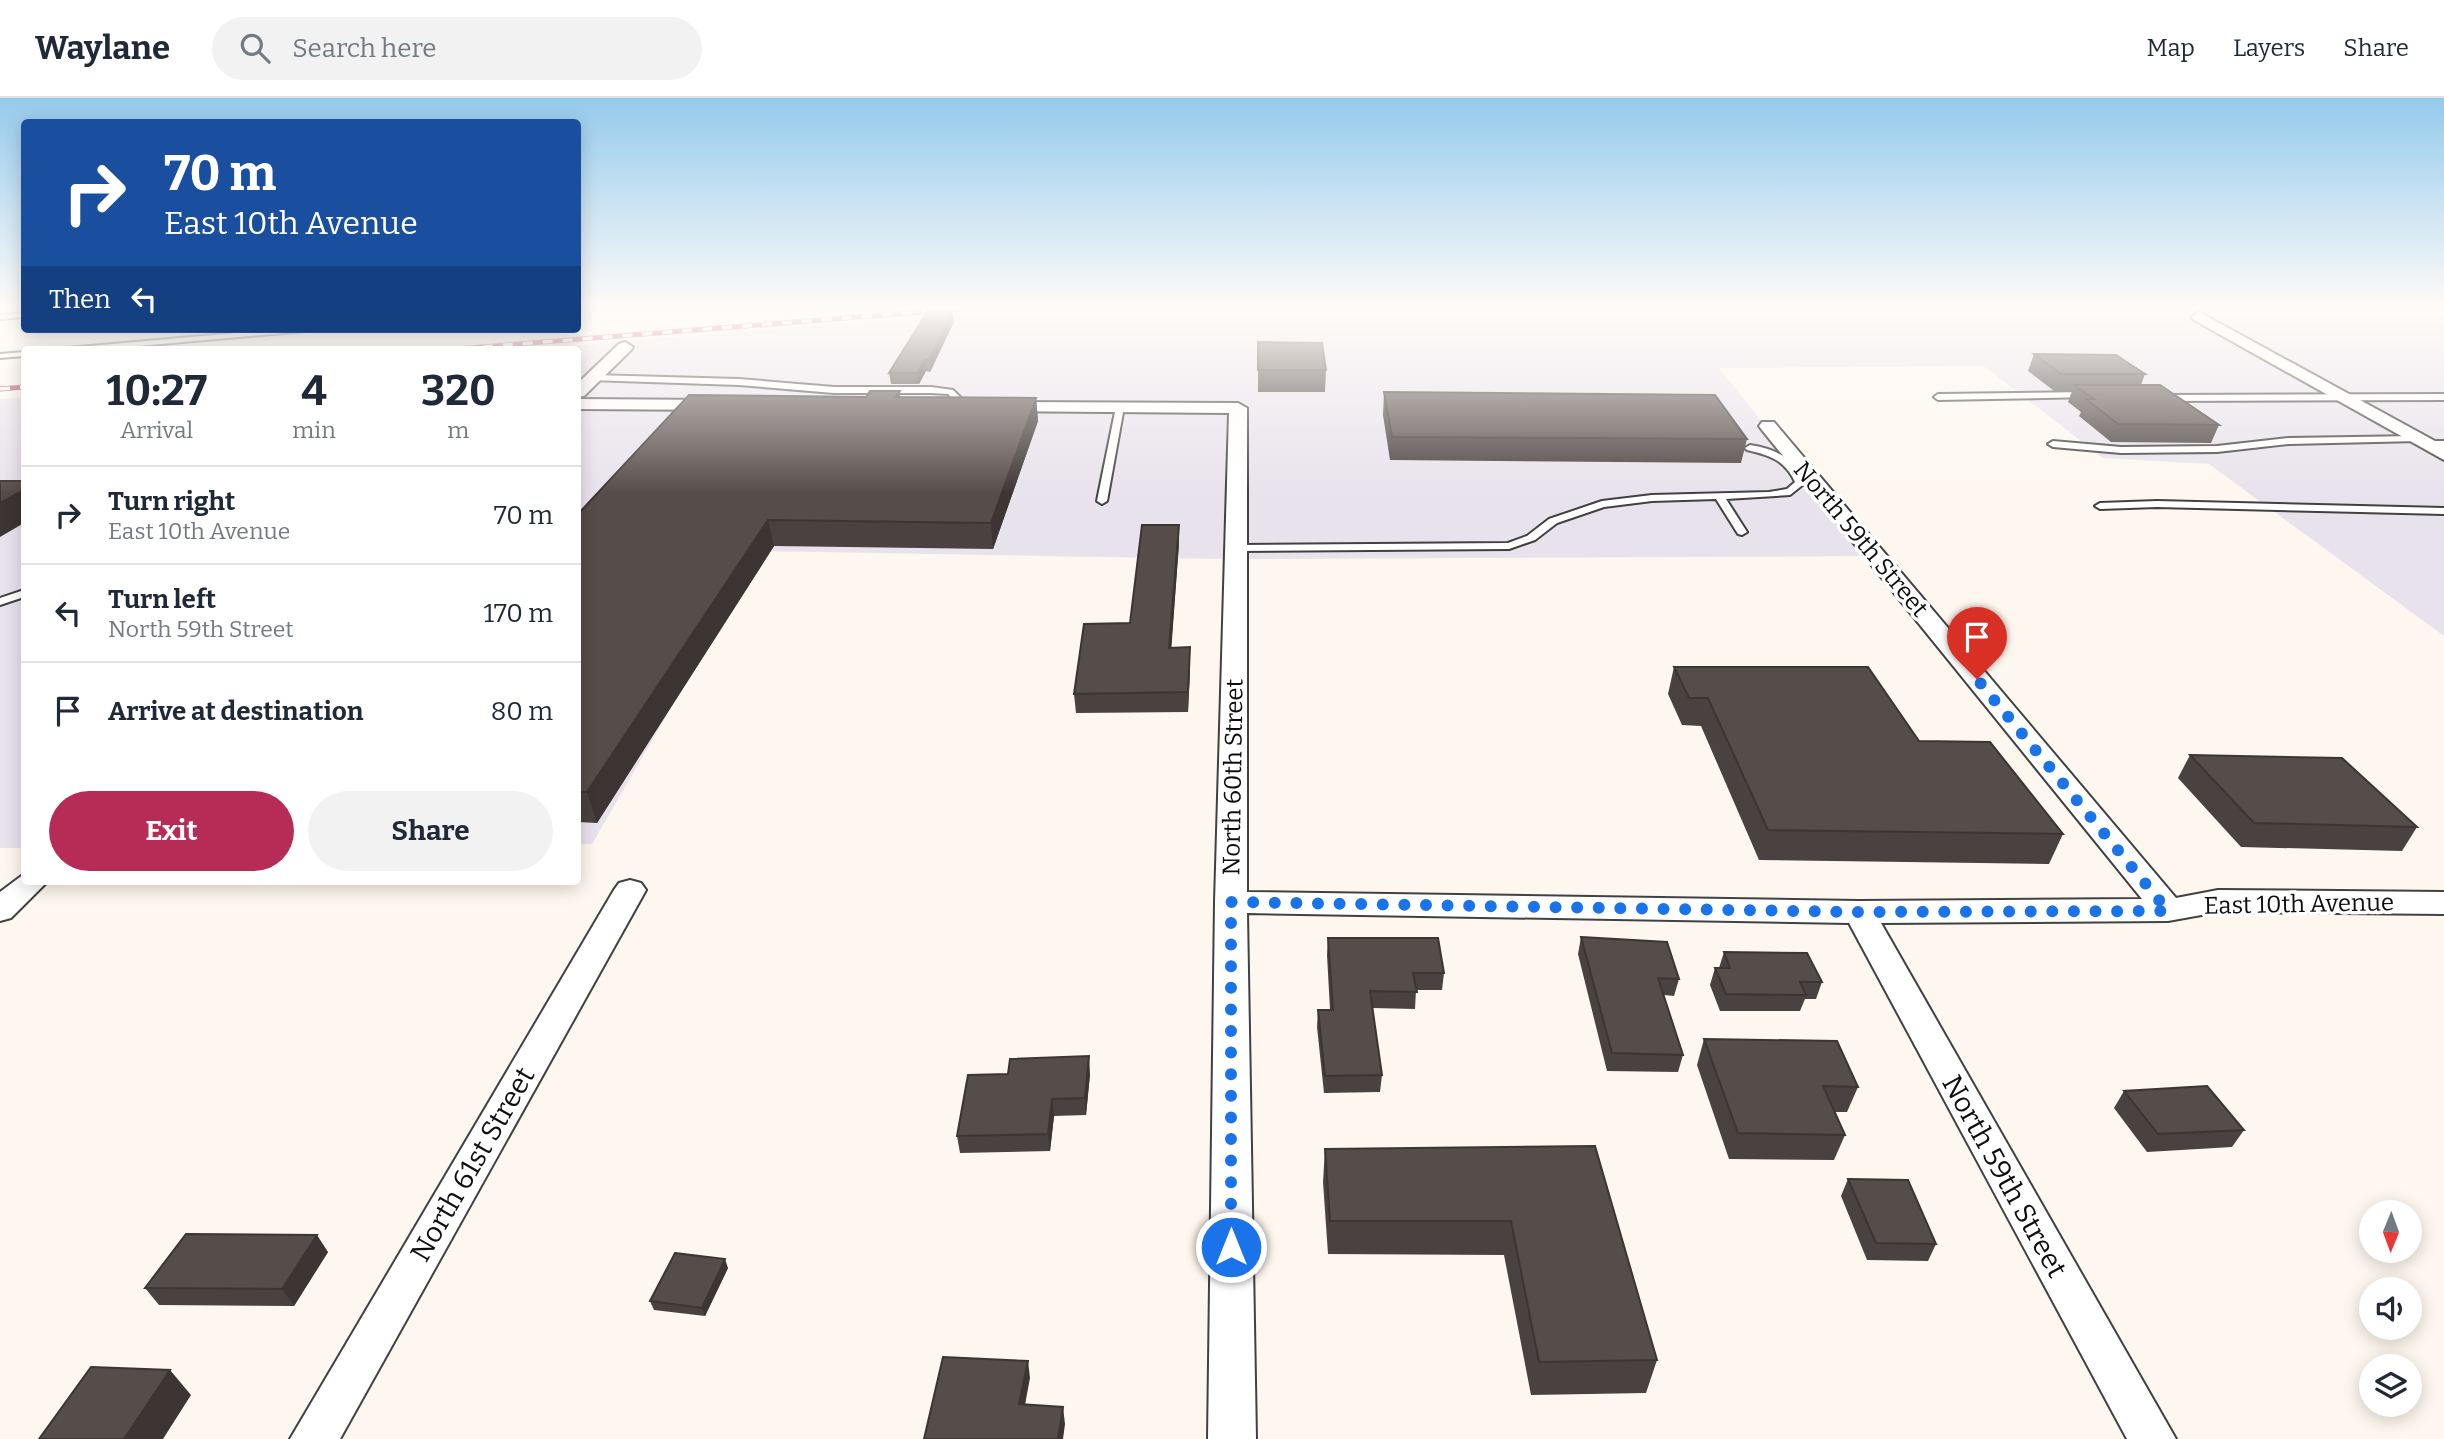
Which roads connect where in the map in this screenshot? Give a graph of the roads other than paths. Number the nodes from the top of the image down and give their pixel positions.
1 (602, 369) edge
2 (2291, 369) edge
3 (592, 378) junction
4 (581, 389) edge
5 (2102, 396) edge
6 (1938, 397) dead end
7 (2342, 397) junction
8 (2444, 397) edge
9 (2147, 398) edge
10 (581, 404) edge
11 (740, 405) edge
12 (794, 405) edge
13 (971, 406) junction
14 (1120, 407) junction
15 (1768, 426) dead end
16 (2421, 441) junction
17 (2053, 444) dead end
18 (2444, 444) edge
19 (1750, 448) dead end
20 (2444, 454) edge
21 (1719, 496) junction
22 (1102, 501) dead end
23 (2100, 506) dead end
24 (2444, 511) edge
25 (1742, 532) dead end
26 (1236, 548) junction
27 (21, 594) edge
28 (0, 601) edge
29 (28, 885) edge
30 (630, 890) dead end
31 (1231, 902) junction
32 (2444, 903) edge
33 (0, 909) edge
34 (2168, 911) junction
35 (1859, 912) junction
36 (314, 1439) edge
37 (1232, 1439) edge
38 (2152, 1439) edge

1 - 3 street
2 - 7 street
3 - 4 street
3 - 13 lane
5 - 6 lane
7 - 8 lane
7 - 9 lane
7 - 16 street
10 - 11 street
12 - 13 street
13 - 14 street
14 - 22 lane
14 - 26 street, North 60th Street
15 - 34 street, North 59th Street
16 - 17 lane
16 - 18 lane
16 - 20 street
19 - 21 lane
21 - 25 lane
21 - 26 lane
23 - 24 lane
26 - 31 street, North 60th Street
27 - 28 lane
29 - 33 street
30 - 36 street, North 61st Street
31 - 35 street, East 10th Avenue
31 - 37 street, North 60th Street
32 - 34 street, East 10th Avenue
34 - 35 street, East 10th Avenue
35 - 38 street, North 59th Street

